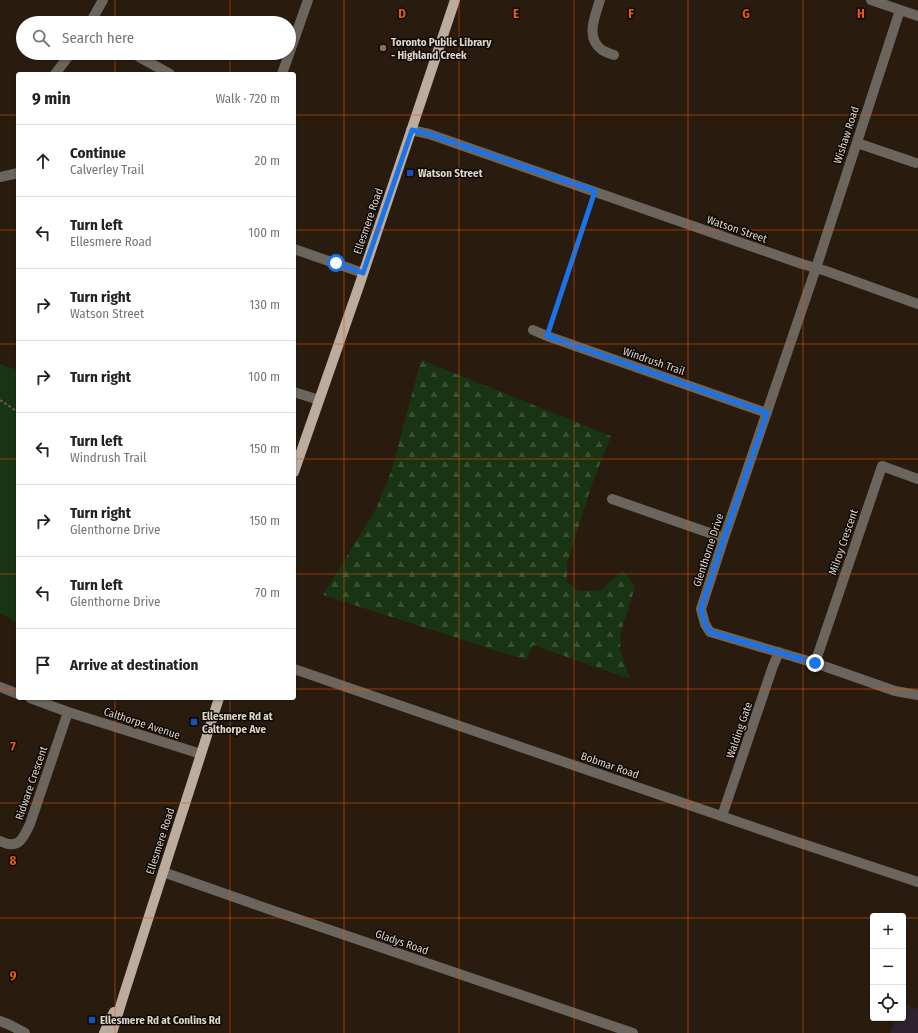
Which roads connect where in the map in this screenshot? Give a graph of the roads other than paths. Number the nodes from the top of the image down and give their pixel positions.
1 (103, 0) edge
2 (308, 0) edge
3 (455, 0) edge
4 (600, 0) edge
5 (871, 0) edge
6 (900, 10) junction
7 (94, 16) edge
8 (918, 16) edge
9 (296, 34) edge
10 (614, 55) dead end
11 (66, 60) edge
12 (145, 60) edge
13 (287, 60) edge
14 (57, 72) edge
15 (166, 72) edge
16 (283, 72) edge
17 (412, 130) junction
18 (857, 143) junction
19 (916, 163) dead end
20 (16, 173) edge
21 (0, 177) edge
22 (296, 250) edge
23 (816, 268) junction
24 (363, 273) junction
25 (918, 304) edge
26 (533, 330) dead end
27 (296, 393) edge
28 (319, 400) junction
29 (767, 413) junction
30 (296, 466) edge
31 (918, 479) edge
32 (612, 499) dead end
33 (724, 538) junction
34 (779, 652) junction
35 (815, 663) junction
36 (296, 670) edge
37 (0, 687) edge
38 (16, 693) edge
39 (918, 696) edge
40 (35, 700) edge
41 (218, 700) edge
42 (68, 712) junction
43 (201, 754) junction
44 (722, 816) junction
45 (0, 841) edge
46 (163, 872) junction
47 (918, 882) edge
48 (125, 991) junction
49 (0, 1021) edge
50 (25, 1033) edge
51 (104, 1033) edge
52 (112, 1033) edge
53 (633, 1033) edge

1 - 7 street
2 - 9 street
3 - 17 main road, Ellesmere Road
4 - 10 street
5 - 6 street
6 - 8 street
6 - 18 street, Wishaw Road
11 - 14 street
12 - 15 street
13 - 16 street
17 - 23 street, Watson Street
17 - 24 main road, Ellesmere Road
18 - 19 street
18 - 23 street, Wishaw Road
20 - 21 street
22 - 24 street
23 - 25 street, Watson Street
23 - 29 street, Glenthorne Drive
24 - 28 main road, Ellesmere Road
26 - 29 street, Windrush Trail
27 - 28 street
28 - 30 main road, Ellesmere Road
29 - 33 street, Glenthorne Drive
31 - 35 street, Milroy Crescent
32 - 33 street
33 - 34 street, Glenthorne Drive
34 - 35 street, Glenthorne Drive
34 - 44 street, Walding Gate
35 - 39 street, Glenthorne Drive
36 - 44 street, Bobmar Road
37 - 38 street
40 - 42 street, Calthorpe Avenue
41 - 43 main road, Ellesmere Road
42 - 43 street, Calthorpe Avenue
42 - 45 street, Ridware Crescent
43 - 46 main road, Ellesmere Road
44 - 47 street, Bobmar Road
46 - 48 main road, Ellesmere Road
46 - 53 street, Gladys Road
48 - 51 main road, Ellesmere Road
48 - 52 main road, Ellesmere Road
49 - 50 street

